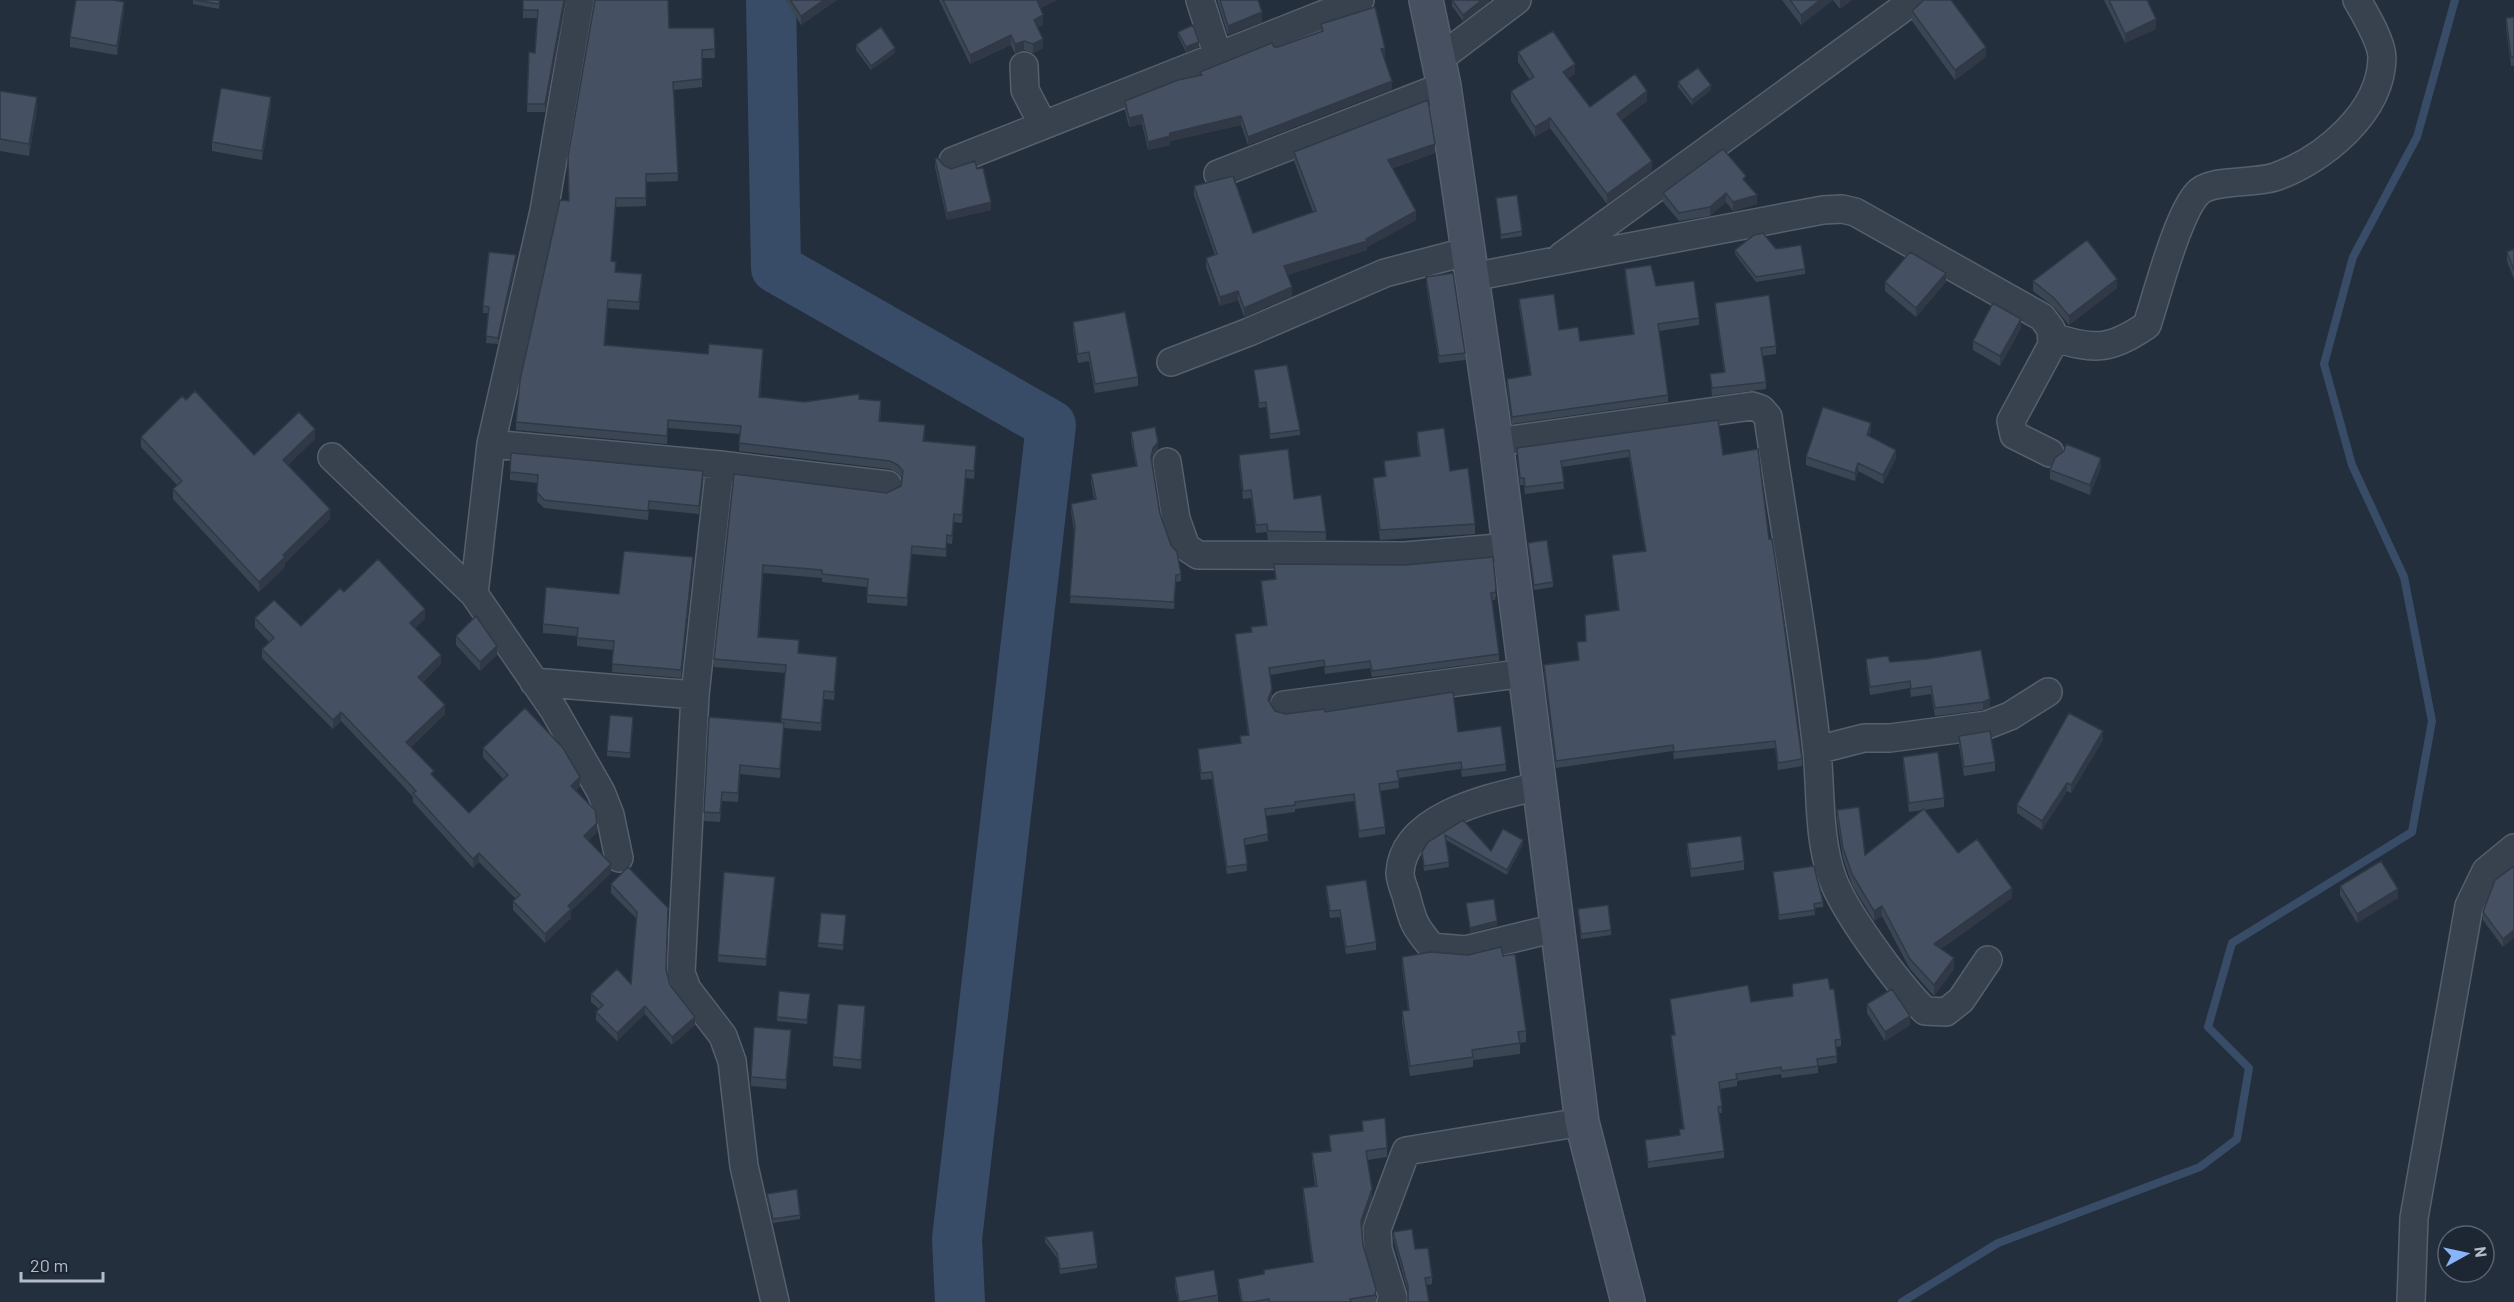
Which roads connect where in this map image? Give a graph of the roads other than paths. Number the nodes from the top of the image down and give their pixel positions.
1 (580, 0) edge
2 (1200, 0) edge
3 (1360, 0) edge
4 (1426, 0) edge
5 (1517, 0) edge
6 (1914, 0) edge
7 (2357, 0) edge
8 (1218, 56) junction
9 (1024, 66) dead end
10 (1442, 73) junction
11 (1043, 125) junction
12 (953, 161) dead end
13 (1218, 174) dead end
14 (1556, 260) junction
15 (1470, 264) junction
16 (2052, 337) junction
17 (1171, 362) dead end
18 (1496, 442) junction
19 (491, 444) junction
20 (2050, 453) dead end
21 (332, 458) dead end
22 (1167, 462) dead end
23 (720, 465) junction
24 (888, 485) dead end
25 (1510, 547) junction
26 (474, 594) junction
27 (1525, 673) junction
28 (534, 682) junction
29 (2048, 693) dead end
30 (695, 695) junction
31 (1284, 705) dead end
32 (1817, 750) junction
33 (1539, 786) junction
34 (2514, 848) edge
35 (619, 858) dead end
36 (1557, 928) junction
37 (1988, 960) dead end
38 (1582, 1122) junction
39 (775, 1302) edge
40 (1391, 1302) edge
41 (1628, 1302) edge
42 (2411, 1302) edge

1 - 19 street
2 - 8 street
3 - 8 street
4 - 10 street
5 - 10 street
6 - 14 street
7 - 16 street
8 - 11 street
9 - 11 street
10 - 13 street
10 - 15 street
11 - 12 street
14 - 15 street
14 - 16 street
15 - 17 street
15 - 18 street
16 - 20 street
18 - 25 street
18 - 32 street
19 - 23 street
19 - 26 street
21 - 26 street
22 - 25 street
23 - 24 street
23 - 30 street
25 - 27 street
26 - 28 street
27 - 31 street
27 - 33 street
28 - 30 street
28 - 35 street
29 - 32 street
30 - 39 street
32 - 37 street
33 - 36 street
33 - 36 street
34 - 42 street
36 - 38 street
38 - 40 street
38 - 41 street

